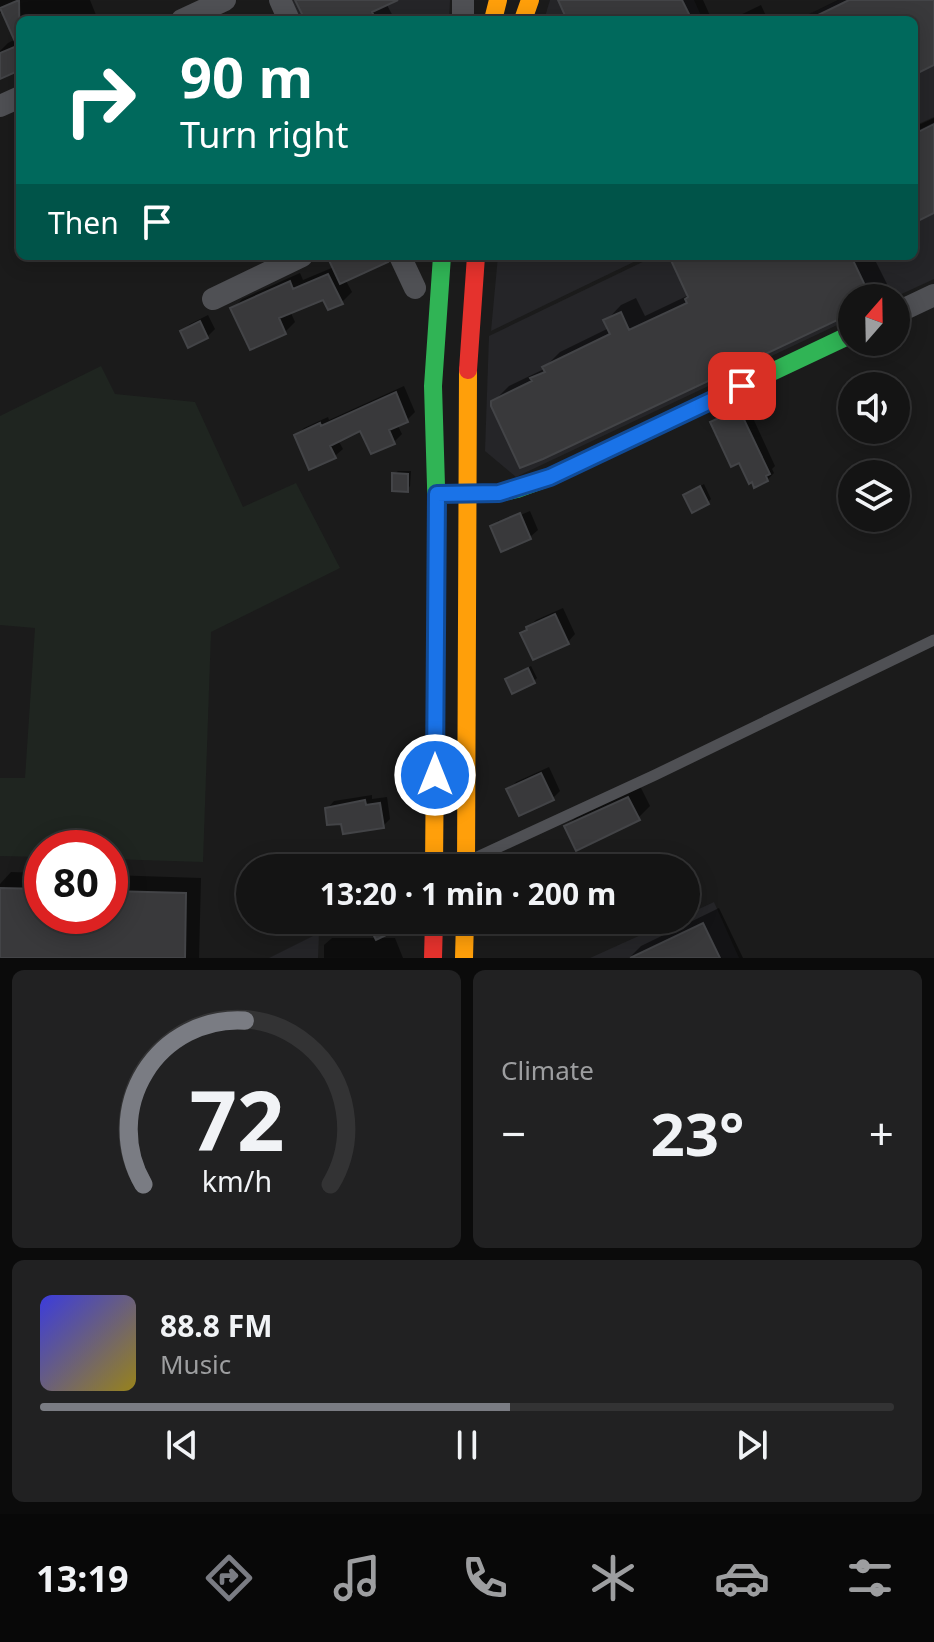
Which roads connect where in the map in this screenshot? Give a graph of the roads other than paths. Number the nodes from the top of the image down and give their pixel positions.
1 (225, 0) edge
2 (191, 16) edge
3 (294, 260) edge
4 (402, 260) edge
5 (442, 260) edge
6 (476, 260) edge
7 (415, 288) dead end
8 (934, 295) edge
9 (213, 299) dead end
10 (910, 306) edge
11 (838, 341) edge
12 (437, 494) junction
13 (467, 495) junction
14 (934, 640) edge
15 (434, 854) edge
16 (466, 854) edge
17 (489, 854) edge
18 (434, 934) edge
19 (465, 934) edge
20 (433, 958) edge
21 (464, 958) edge

1 - 2 street
3 - 9 street
4 - 7 street
5 - 12 main road
6 - 13 main road
8 - 10 street
11 - 13 main road
12 - 13 main road
12 - 15 main road
13 - 16 main road
14 - 17 lane
18 - 20 main road
19 - 21 main road

